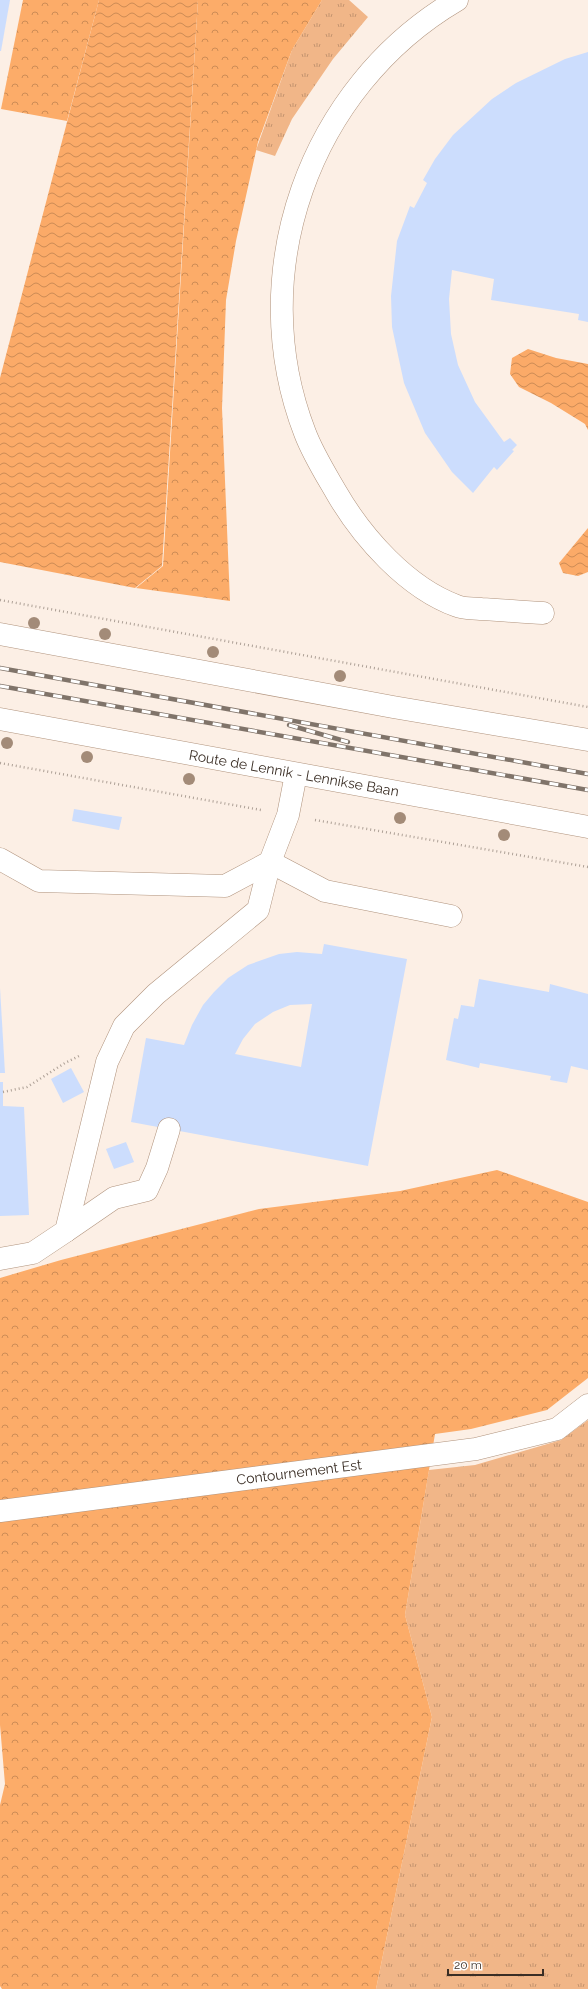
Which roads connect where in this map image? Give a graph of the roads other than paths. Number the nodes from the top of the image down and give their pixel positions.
1 (457, 0) edge
2 (543, 613) dead end
3 (0, 634) edge
4 (0, 719) edge
5 (588, 740) edge
6 (296, 774) junction
7 (588, 827) edge
8 (0, 859) edge
9 (270, 862) junction
10 (451, 916) dead end
11 (169, 1129) dead end
12 (66, 1231) junction
13 (0, 1260) edge
14 (588, 1405) edge
15 (0, 1511) edge

1 - 2 main road
3 - 5 main road
4 - 6 main road, Route de Lennik - Lennikse Baan
6 - 7 main road, Route de Lennik - Lennikse Baan
6 - 9 main road
8 - 9 main road
9 - 10 main road
9 - 12 main road
11 - 12 main road
12 - 13 main road
14 - 15 main road, Contournement Est

